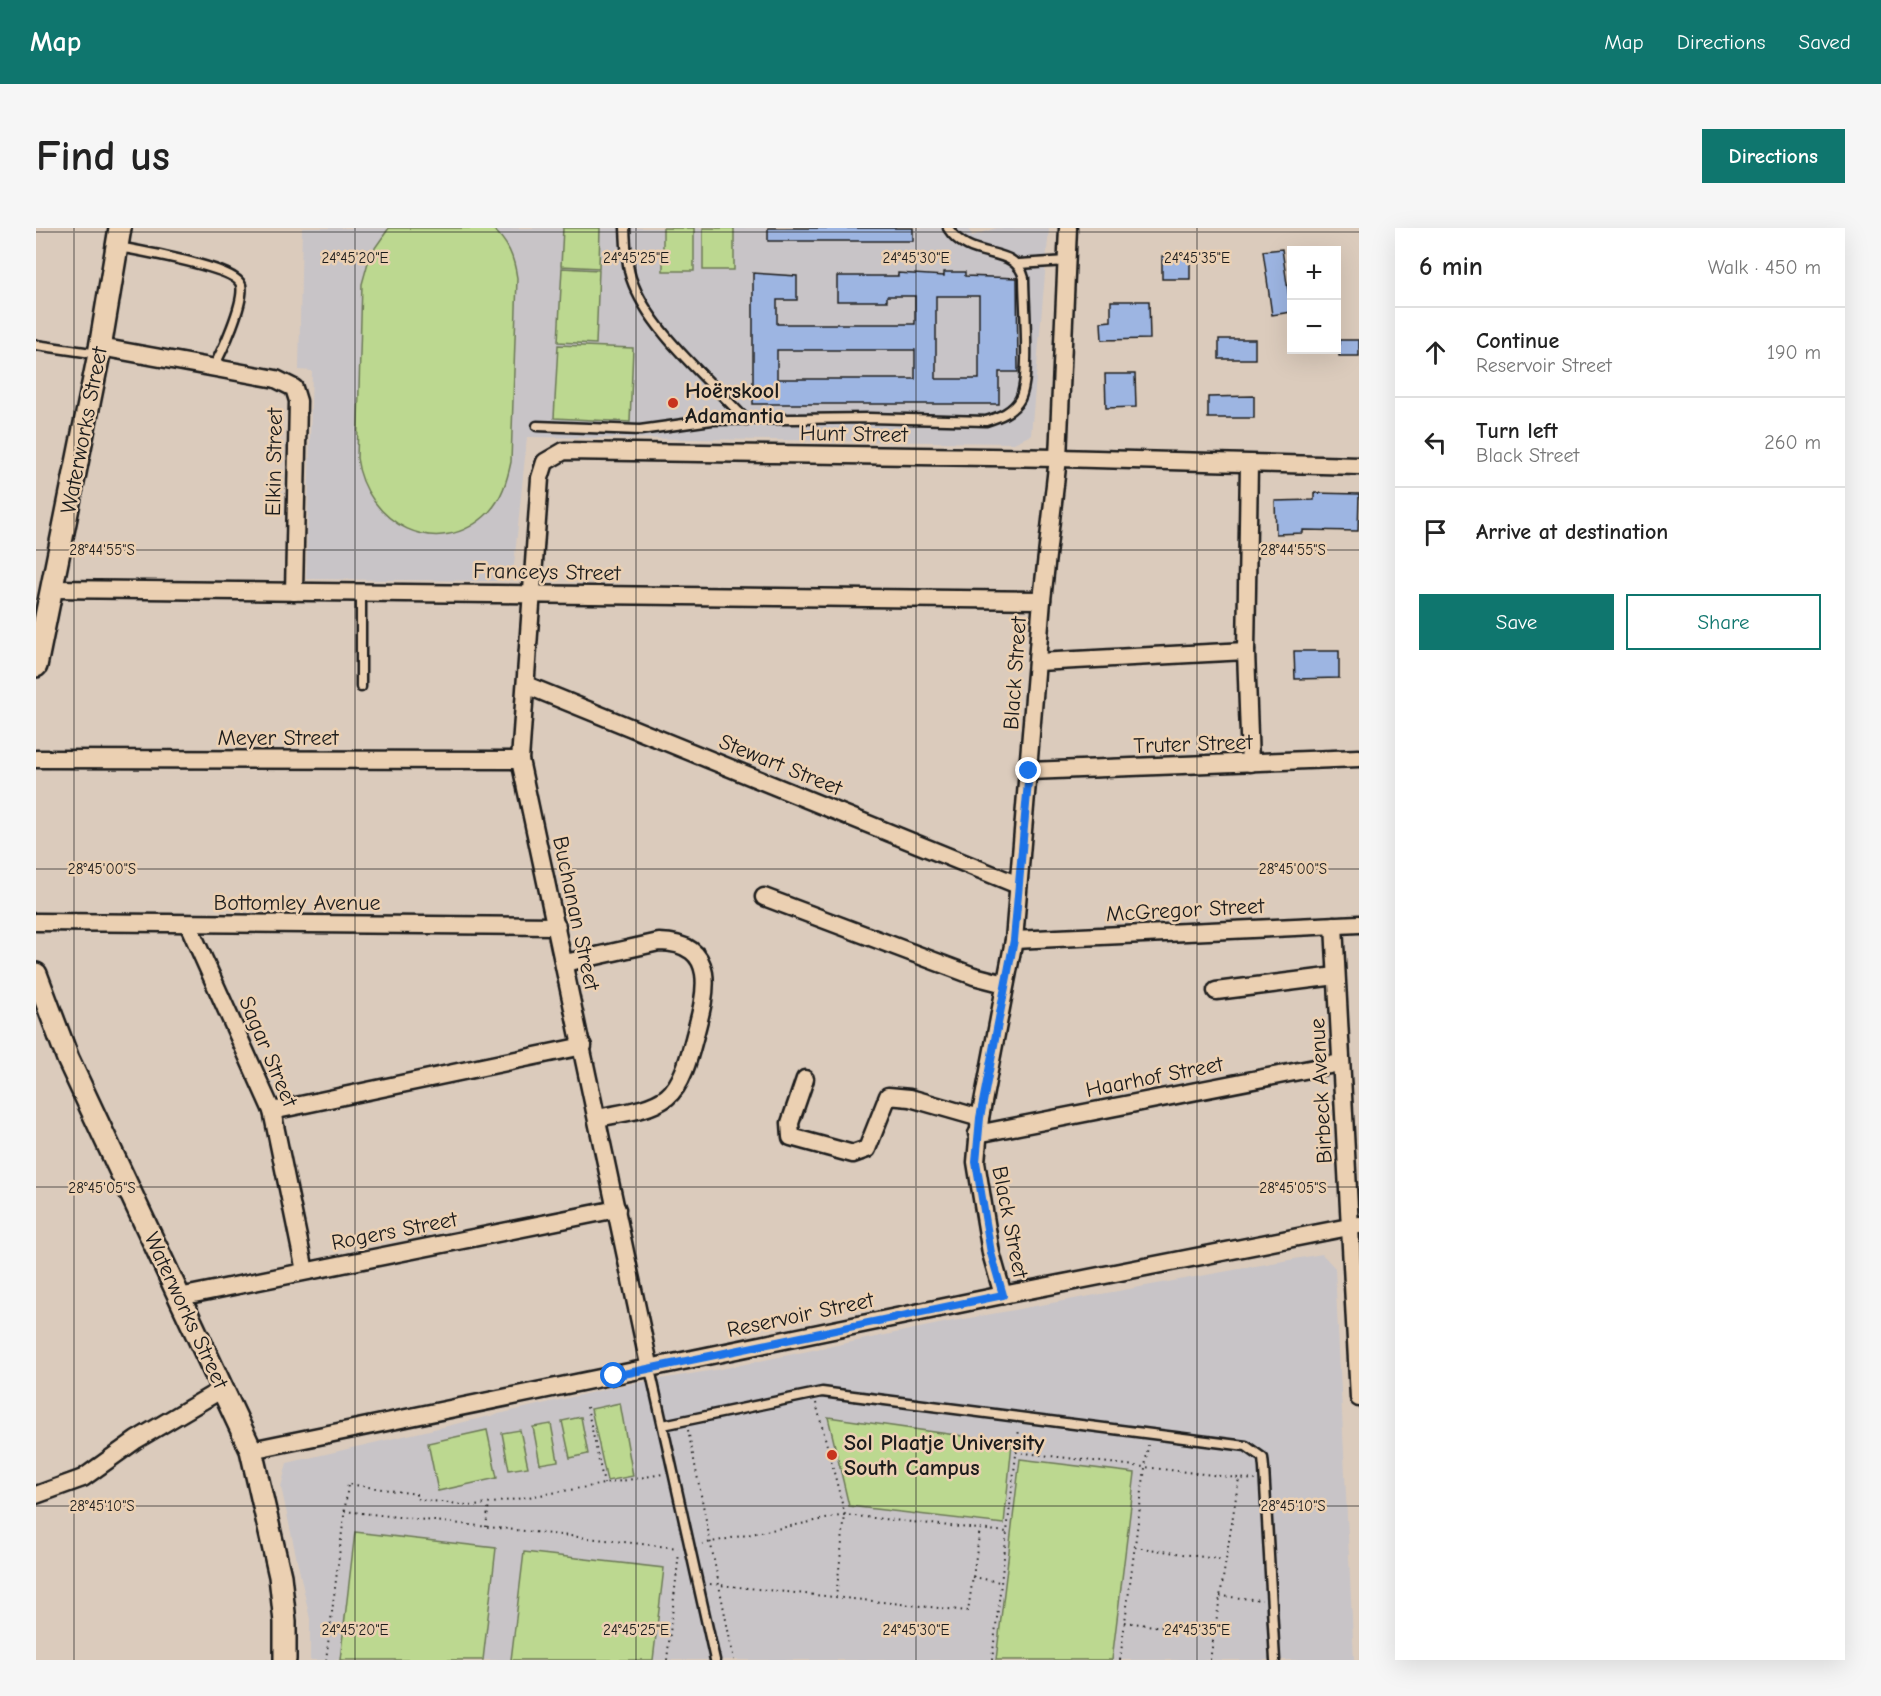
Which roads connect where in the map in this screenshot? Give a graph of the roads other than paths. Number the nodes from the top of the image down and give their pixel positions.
1 (625, 228) edge
2 (948, 228) edge
3 (1068, 228) edge
4 (118, 237) edge
5 (1066, 261) junction
6 (1019, 264) junction
7 (36, 345) edge
8 (100, 350) junction
9 (213, 368) junction
10 (746, 420) junction
11 (537, 426) dead end
12 (1058, 458) junction
13 (544, 462) joint
14 (1249, 464) junction
15 (1359, 466) edge
16 (51, 589) junction
17 (294, 592) junction
18 (361, 592) junction
19 (532, 592) junction
20 (1042, 600) junction
21 (1246, 651) junction
22 (1038, 663) junction
23 (36, 666) edge
24 (526, 684) junction
25 (361, 687) dead end
26 (1359, 758) edge
27 (36, 759) edge
28 (520, 760) junction
29 (1250, 763) junction
30 (1029, 771) junction
31 (1018, 885) junction
32 (764, 897) dead end
33 (36, 922) edge
34 (188, 924) junction
35 (1359, 924) edge
36 (1334, 925) junction
37 (558, 926) junction
38 (1014, 940) junction
39 (565, 963) junction
40 (36, 974) edge
41 (1336, 976) junction
42 (1005, 984) junction
43 (1216, 990) dead end
44 (583, 1046) junction
45 (1340, 1063) junction
46 (804, 1079) dead end
47 (272, 1111) junction
48 (597, 1118) junction
49 (979, 1126) junction
50 (617, 1209) junction
51 (1354, 1226) edge
52 (305, 1271) junction
53 (1003, 1295) junction
54 (179, 1297) junction
55 (1358, 1348) edge
56 (650, 1369) junction
57 (224, 1388) junction
58 (1359, 1398) edge
59 (663, 1425) junction
60 (251, 1450) junction
61 (36, 1495) edge
62 (285, 1660) edge
63 (715, 1660) edge
64 (1275, 1660) edge

1 - 10 lane
2 - 6 lane
3 - 5 street, Black Street
4 - 8 street, Waterworks Street
4 - 9 lane
5 - 6 lane
5 - 12 street, Black Street
6 - 10 lane
7 - 8 lane
8 - 9 street, Elkin Street
8 - 16 street, Waterworks Street
9 - 17 street, Elkin Street
10 - 11 lane
12 - 13 street, Hunt Street
12 - 14 street, Hunt Street
12 - 20 street, Black Street
13 - 19 street, Buchanan Street
14 - 15 street, Hunt Street
14 - 21 street
16 - 17 street, Franceys Street
16 - 23 street, Waterworks Street
17 - 18 street, Franceys Street
18 - 19 street, Franceys Street
18 - 25 lane
19 - 20 street, Franceys Street
19 - 24 street, Buchanan Street
20 - 22 street, Black Street
21 - 22 street
21 - 29 street
22 - 30 street, Black Street
24 - 28 street, Buchanan Street
24 - 31 street, Stewart Street
26 - 29 street, Truter Street
27 - 28 street, Meyer Street
28 - 37 street, Buchanan Street
29 - 30 street, Truter Street
30 - 31 street, Black Street
31 - 38 street, Black Street
32 - 42 street
33 - 34 street, Bottomley Avenue
34 - 37 street, Bottomley Avenue
34 - 47 street, Sagar Street
35 - 36 street, McGregor Street
36 - 38 street, McGregor Street
36 - 41 street, Birbeck Avenue
37 - 39 street, Buchanan Street
38 - 42 street, Black Street
39 - 44 street, Buchanan Street
39 - 48 street
40 - 54 street, Waterworks Street
41 - 43 street
41 - 45 street, Birbeck Avenue
42 - 49 street, Black Street
44 - 47 street
44 - 48 street, Buchanan Street
45 - 49 street, Haarhof Street
45 - 51 street, Birbeck Avenue
46 - 49 street
47 - 52 street, Sagar Street
48 - 50 street, Buchanan Street
49 - 53 street, Black Street
50 - 52 street, Rogers Street
50 - 56 street, Buchanan Street
51 - 53 street, Reservoir Street
51 - 55 street, Birbeck Avenue
52 - 54 street, Rogers Street
53 - 56 street, Reservoir Street
54 - 57 street, Waterworks Street
55 - 58 street, Birbeck Avenue
56 - 59 lane
56 - 60 street, Reservoir Street
57 - 60 street, Waterworks Street
57 - 61 street
59 - 63 lane
59 - 64 lane
60 - 62 street, Waterworks Street

